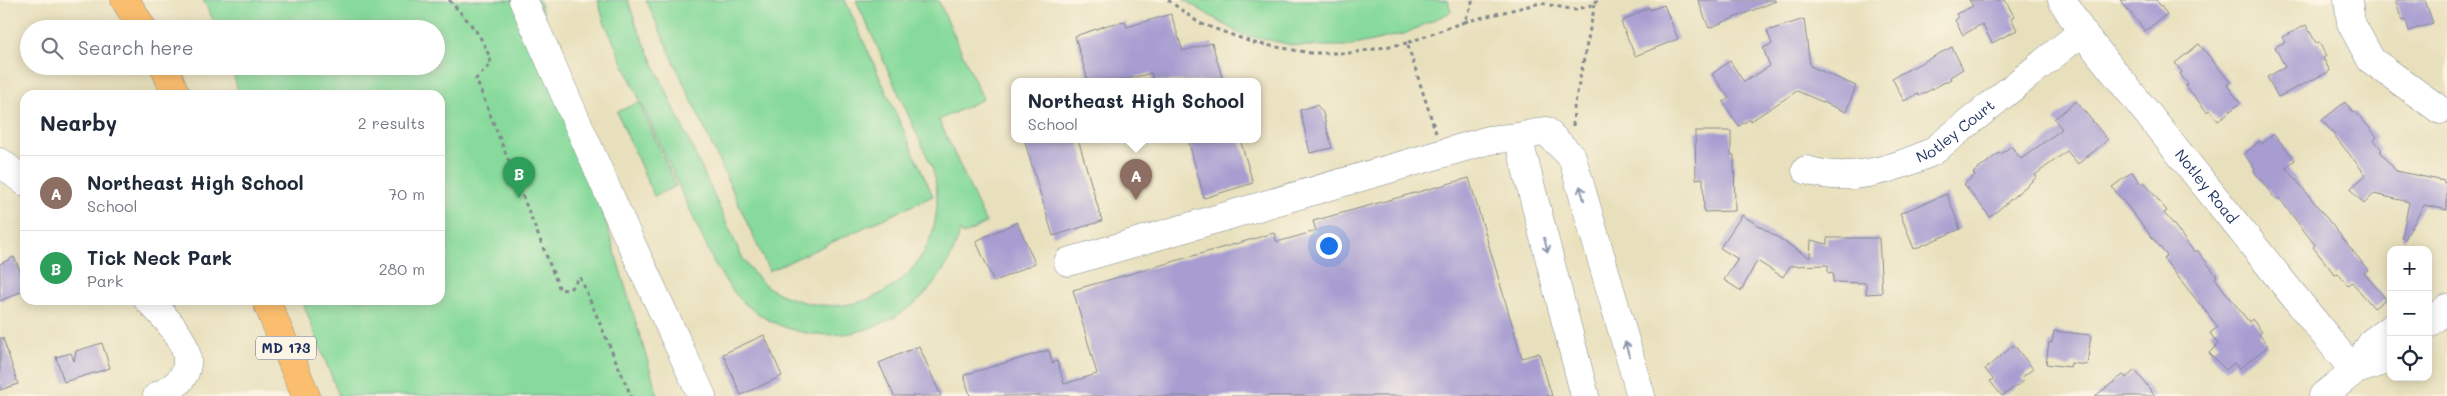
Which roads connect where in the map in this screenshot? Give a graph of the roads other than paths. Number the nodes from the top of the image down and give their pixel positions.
1 (125, 0) edge
2 (140, 0) edge
3 (523, 0) edge
4 (2062, 0) edge
5 (2348, 0) edge
6 (137, 20) edge
7 (147, 20) edge
8 (2082, 32) junction
9 (168, 75) edge
10 (174, 90) edge
11 (2440, 110) dead end
12 (1518, 137) junction
13 (0, 162) edge
14 (1806, 170) dead end
15 (20, 178) edge
16 (1068, 262) dead end
17 (2447, 288) edge
18 (2432, 297) edge
19 (153, 305) edge
20 (268, 305) edge
21 (2447, 308) edge
22 (2432, 321) edge
23 (2387, 331) edge
24 (2387, 358) edge
25 (2354, 371) junction
26 (157, 396) edge
27 (306, 396) edge
28 (702, 396) edge
29 (1585, 396) edge
30 (1641, 396) edge
31 (2323, 396) edge

1 - 6 main road
2 - 7 main road
3 - 28 street
4 - 8 street, Notley Road
5 - 11 street
8 - 14 street, Notley Court
8 - 25 street, Notley Road
9 - 10 main road
12 - 16 street
12 -> 29 street
30 -> 12 street
13 - 15 street
17 - 18 street
19 - 26 street
20 - 27 main road, MD 173
21 - 22 street
23 - 25 street
24 - 25 street
25 - 31 street

